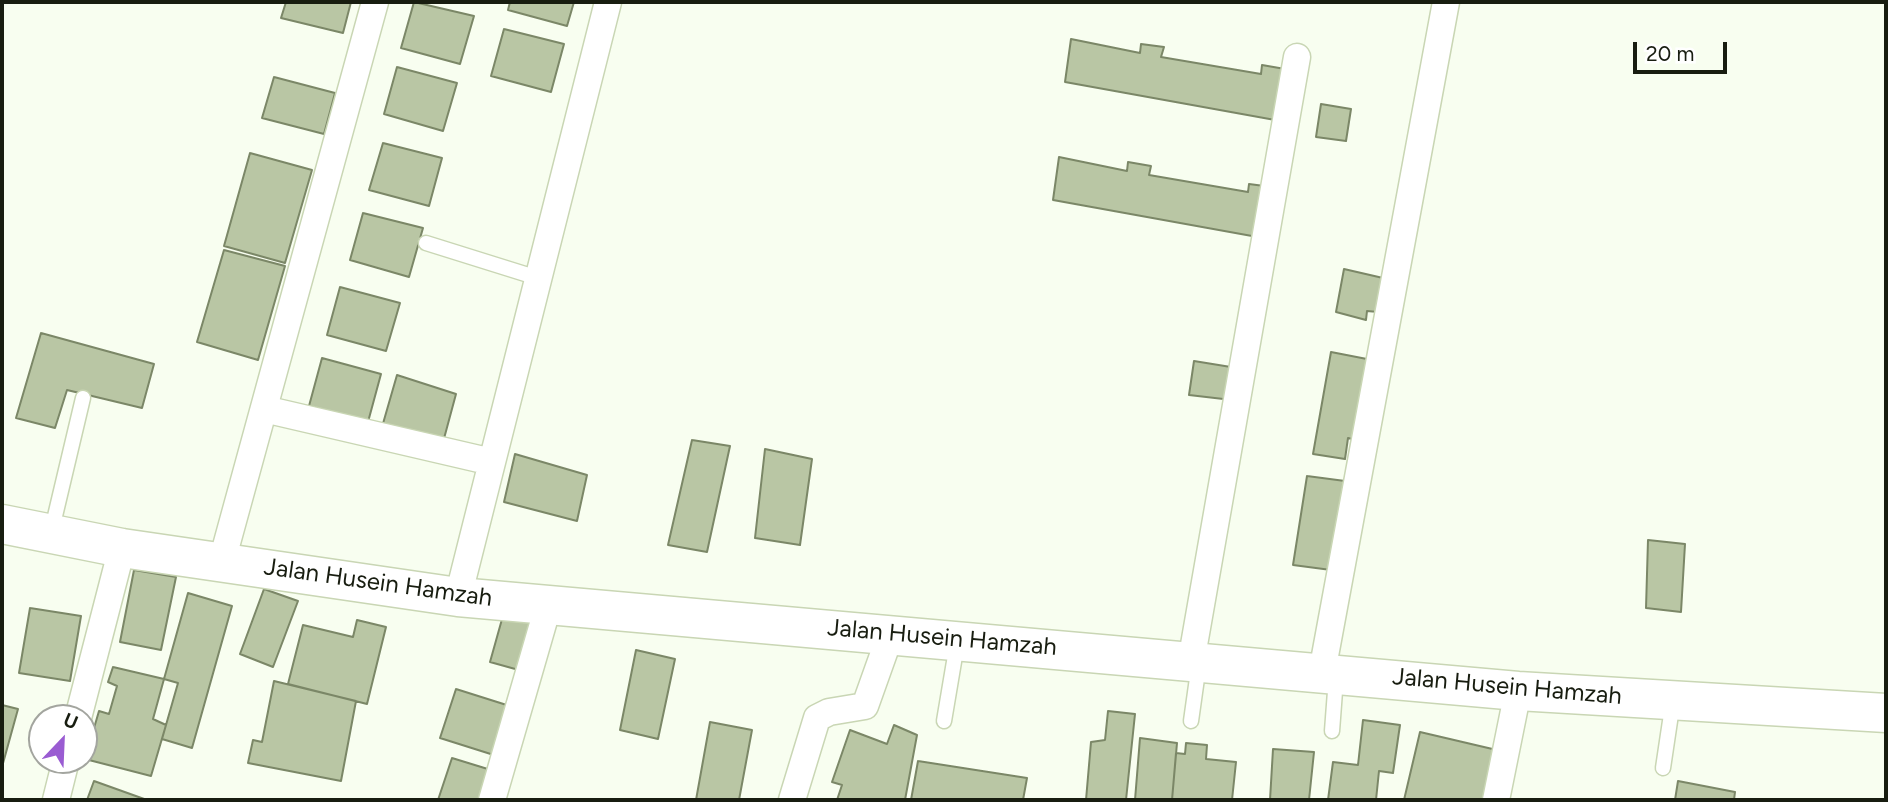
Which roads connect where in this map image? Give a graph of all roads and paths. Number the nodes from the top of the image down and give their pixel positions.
1 (375, 2) edge
2 (608, 2) edge
3 (1446, 2) edge
4 (1297, 57) dead end
5 (426, 243) dead end
6 (538, 278) junction
7 (83, 398) dead end
8 (264, 409) junction
9 (492, 462) junction
10 (2, 524) edge
11 (51, 534) junction
12 (122, 548) junction
13 (222, 561) junction
14 (458, 597) junction
15 (549, 603) junction
16 (891, 633) junction
17 (958, 639) junction
18 (1195, 662) junction
19 (1329, 672) junction
20 (1518, 691) junction
21 (1674, 700) junction
22 (82, 704) edge
23 (1886, 713) edge
24 (944, 721) dead end
25 (1191, 721) dead end
26 (1332, 731) dead end
27 (1663, 768) dead end
28 (62, 774) edge
29 (56, 800) edge
30 (492, 800) edge
31 (792, 800) edge
32 (1496, 800) edge

1 - 8 street
2 - 6 street
3 - 19 street
4 - 18 street
5 - 6 lane
6 - 9 street
7 - 11 lane
8 - 9 street
8 - 13 street
9 - 14 street
10 - 11 street, Jalan Husein Hamzah
11 - 12 street, Jalan Husein Hamzah
12 - 13 street, Jalan Husein Hamzah
12 - 22 street
13 - 14 street, Jalan Husein Hamzah
14 - 15 street, Jalan Husein Hamzah
15 - 16 street, Jalan Husein Hamzah
15 - 30 street
16 - 17 street, Jalan Husein Hamzah
16 - 31 street
17 - 18 street, Jalan Husein Hamzah
17 - 24 lane
18 - 19 street, Jalan Husein Hamzah
18 - 25 lane
19 - 20 street, Jalan Husein Hamzah
19 - 26 lane
20 - 21 street, Jalan Husein Hamzah
20 - 32 street
21 - 23 street, Jalan Husein Hamzah
21 - 27 lane
28 - 29 street

